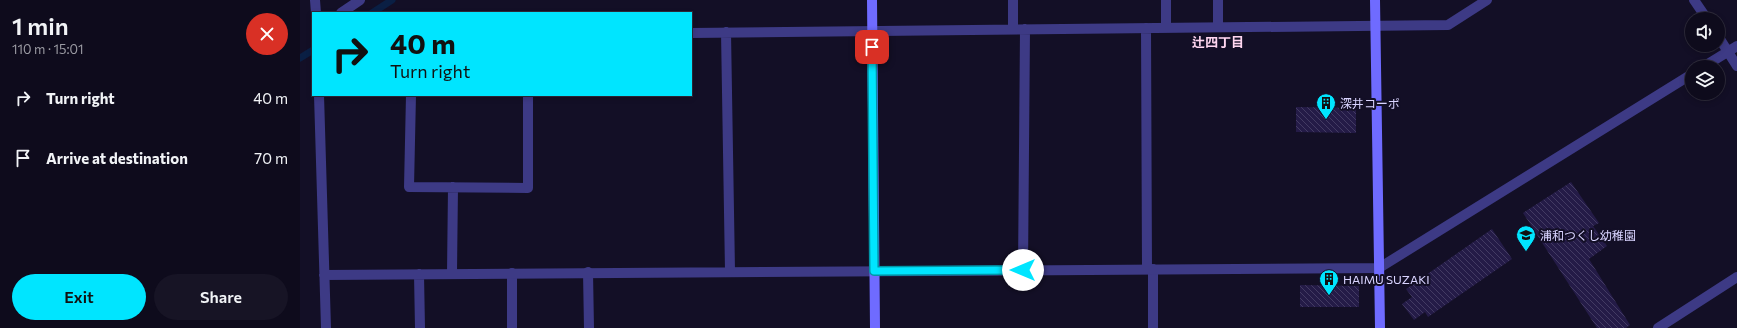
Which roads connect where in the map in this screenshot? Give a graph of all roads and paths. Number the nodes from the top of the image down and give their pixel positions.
1 (315, 0) edge
2 (360, 0) edge
3 (872, 0) edge
4 (1013, 0) edge
5 (1166, 0) edge
6 (1218, 0) edge
7 (1375, 0) edge
8 (1487, 0) edge
9 (1694, 0) edge
10 (316, 12) edge
11 (342, 12) edge
12 (1702, 12) edge
13 (1375, 26) junction
14 (1218, 27) junction
15 (1146, 28) junction
16 (1166, 28) junction
17 (1013, 29) junction
18 (1025, 30) junction
19 (872, 31) junction
20 (726, 32) junction
21 (692, 33) edge
22 (1737, 46) edge
23 (1725, 47) edge
24 (1728, 52) junction
25 (1715, 60) edge
26 (1737, 66) edge
27 (1685, 78) edge
28 (319, 96) edge
29 (411, 96) edge
30 (528, 96) edge
31 (453, 187) junction
32 (1379, 268) junction
33 (1150, 269) junction
34 (1023, 270) junction
35 (874, 271) junction
36 (588, 272) junction
37 (730, 272) junction
38 (452, 273) junction
39 (512, 273) junction
40 (419, 274) junction
41 (324, 275) junction
42 (1737, 277) edge
43 (326, 328) edge
44 (420, 328) edge
45 (512, 328) edge
46 (589, 328) edge
47 (875, 328) edge
48 (1153, 328) edge
49 (1380, 328) edge
50 (1658, 328) edge

1 - 10 street
2 - 11 street
3 - 19 street
4 - 17 street
5 - 16 street
6 - 14 street
7 - 13 street
8 - 13 street
9 - 12 street
13 - 14 street
13 - 32 street
14 - 16 street
15 - 16 street
15 - 18 street
15 - 33 street
17 - 18 street
17 - 19 street
18 - 34 street
19 - 20 street
19 - 35 street
20 - 21 street
20 - 37 street
22 - 24 street
23 - 24 street
24 - 25 street
24 - 26 street
27 - 32 street
28 - 41 street
29 - 31 street
30 - 31 street
31 - 38 street
32 - 33 street
32 - 49 street
33 - 34 street
33 - 48 street
34 - 35 street
35 - 37 street
35 - 47 street
36 - 37 street
36 - 39 street
36 - 46 street
38 - 39 street
38 - 40 street
39 - 45 street
40 - 41 street
40 - 44 street
41 - 43 street
42 - 50 street

